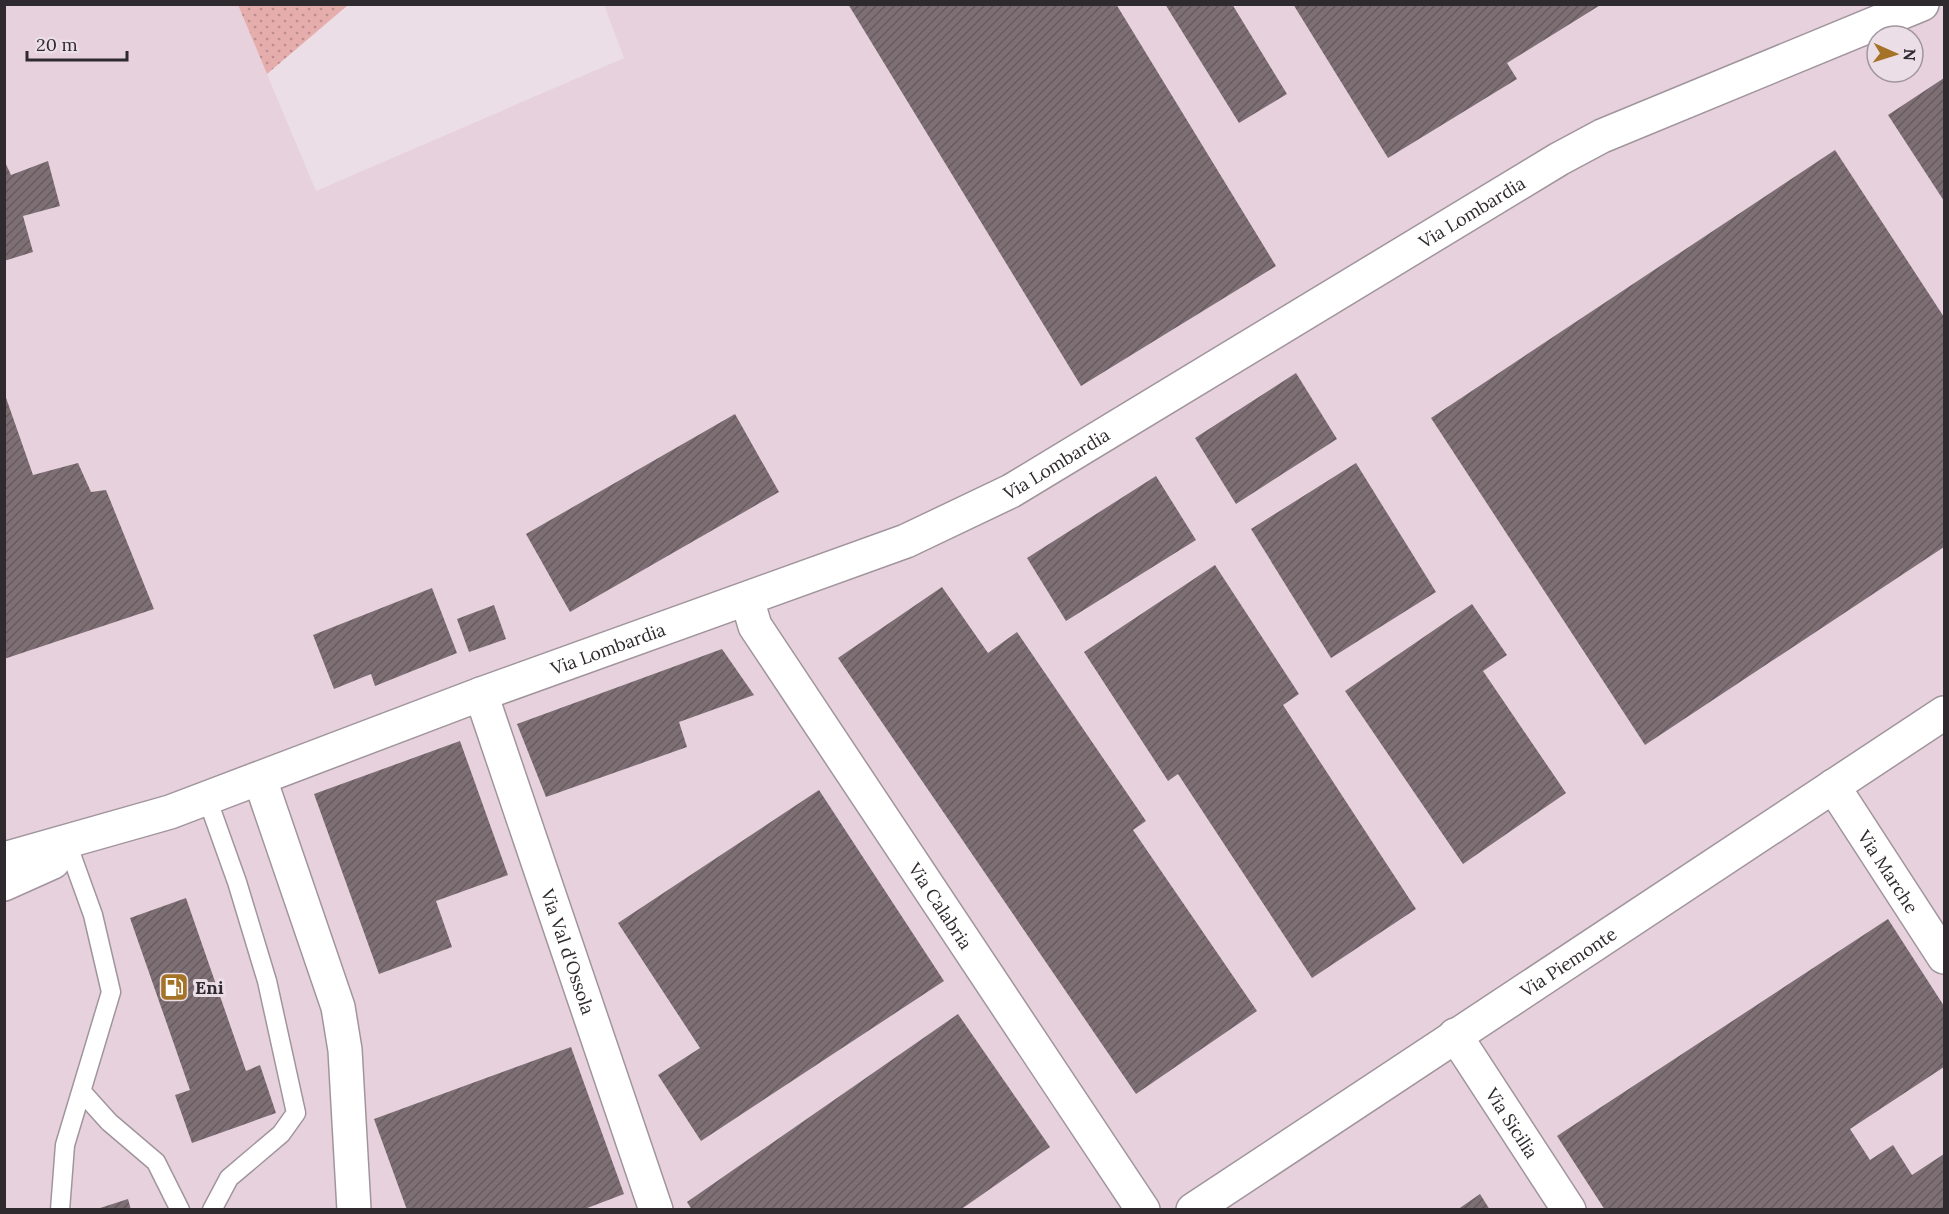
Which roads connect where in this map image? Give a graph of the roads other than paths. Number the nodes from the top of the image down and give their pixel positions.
1 (1922, 4) edge
2 (747, 599) junction
3 (480, 694) junction
4 (1944, 713) edge
5 (260, 778) junction
6 (1833, 786) junction
7 (207, 798) junction
8 (144, 820) junction
9 (70, 854) junction
10 (4, 859) edge
11 (4, 884) edge
12 (1944, 957) edge
13 (1455, 1035) junction
14 (82, 1092) junction
15 (1205, 1206) edge
16 (60, 1209) edge
17 (180, 1209) edge
18 (212, 1209) edge
19 (354, 1209) edge
20 (656, 1209) edge
21 (1143, 1209) edge
22 (1569, 1209) edge

1 - 2 street, Via Lombardia
2 - 3 street, Via Lombardia
2 - 21 street, Via Calabria
3 - 5 street, Via Lombardia
3 - 20 street, Via Val d'Ossola
4 - 6 street, Via Piemonte
5 - 7 street, Via Lombardia
5 - 19 street
6 - 12 street, Via Marche
6 - 13 street, Via Piemonte
7 - 8 street, Via Lombardia
7 - 18 lane
8 - 9 street, Via Lombardia
8 - 10 street, Via Lombardia
9 - 11 street, Via Lombardia
9 - 14 lane
13 - 15 street, Via Piemonte
13 - 22 street, Via Sicilia
14 - 16 lane
14 - 17 lane

